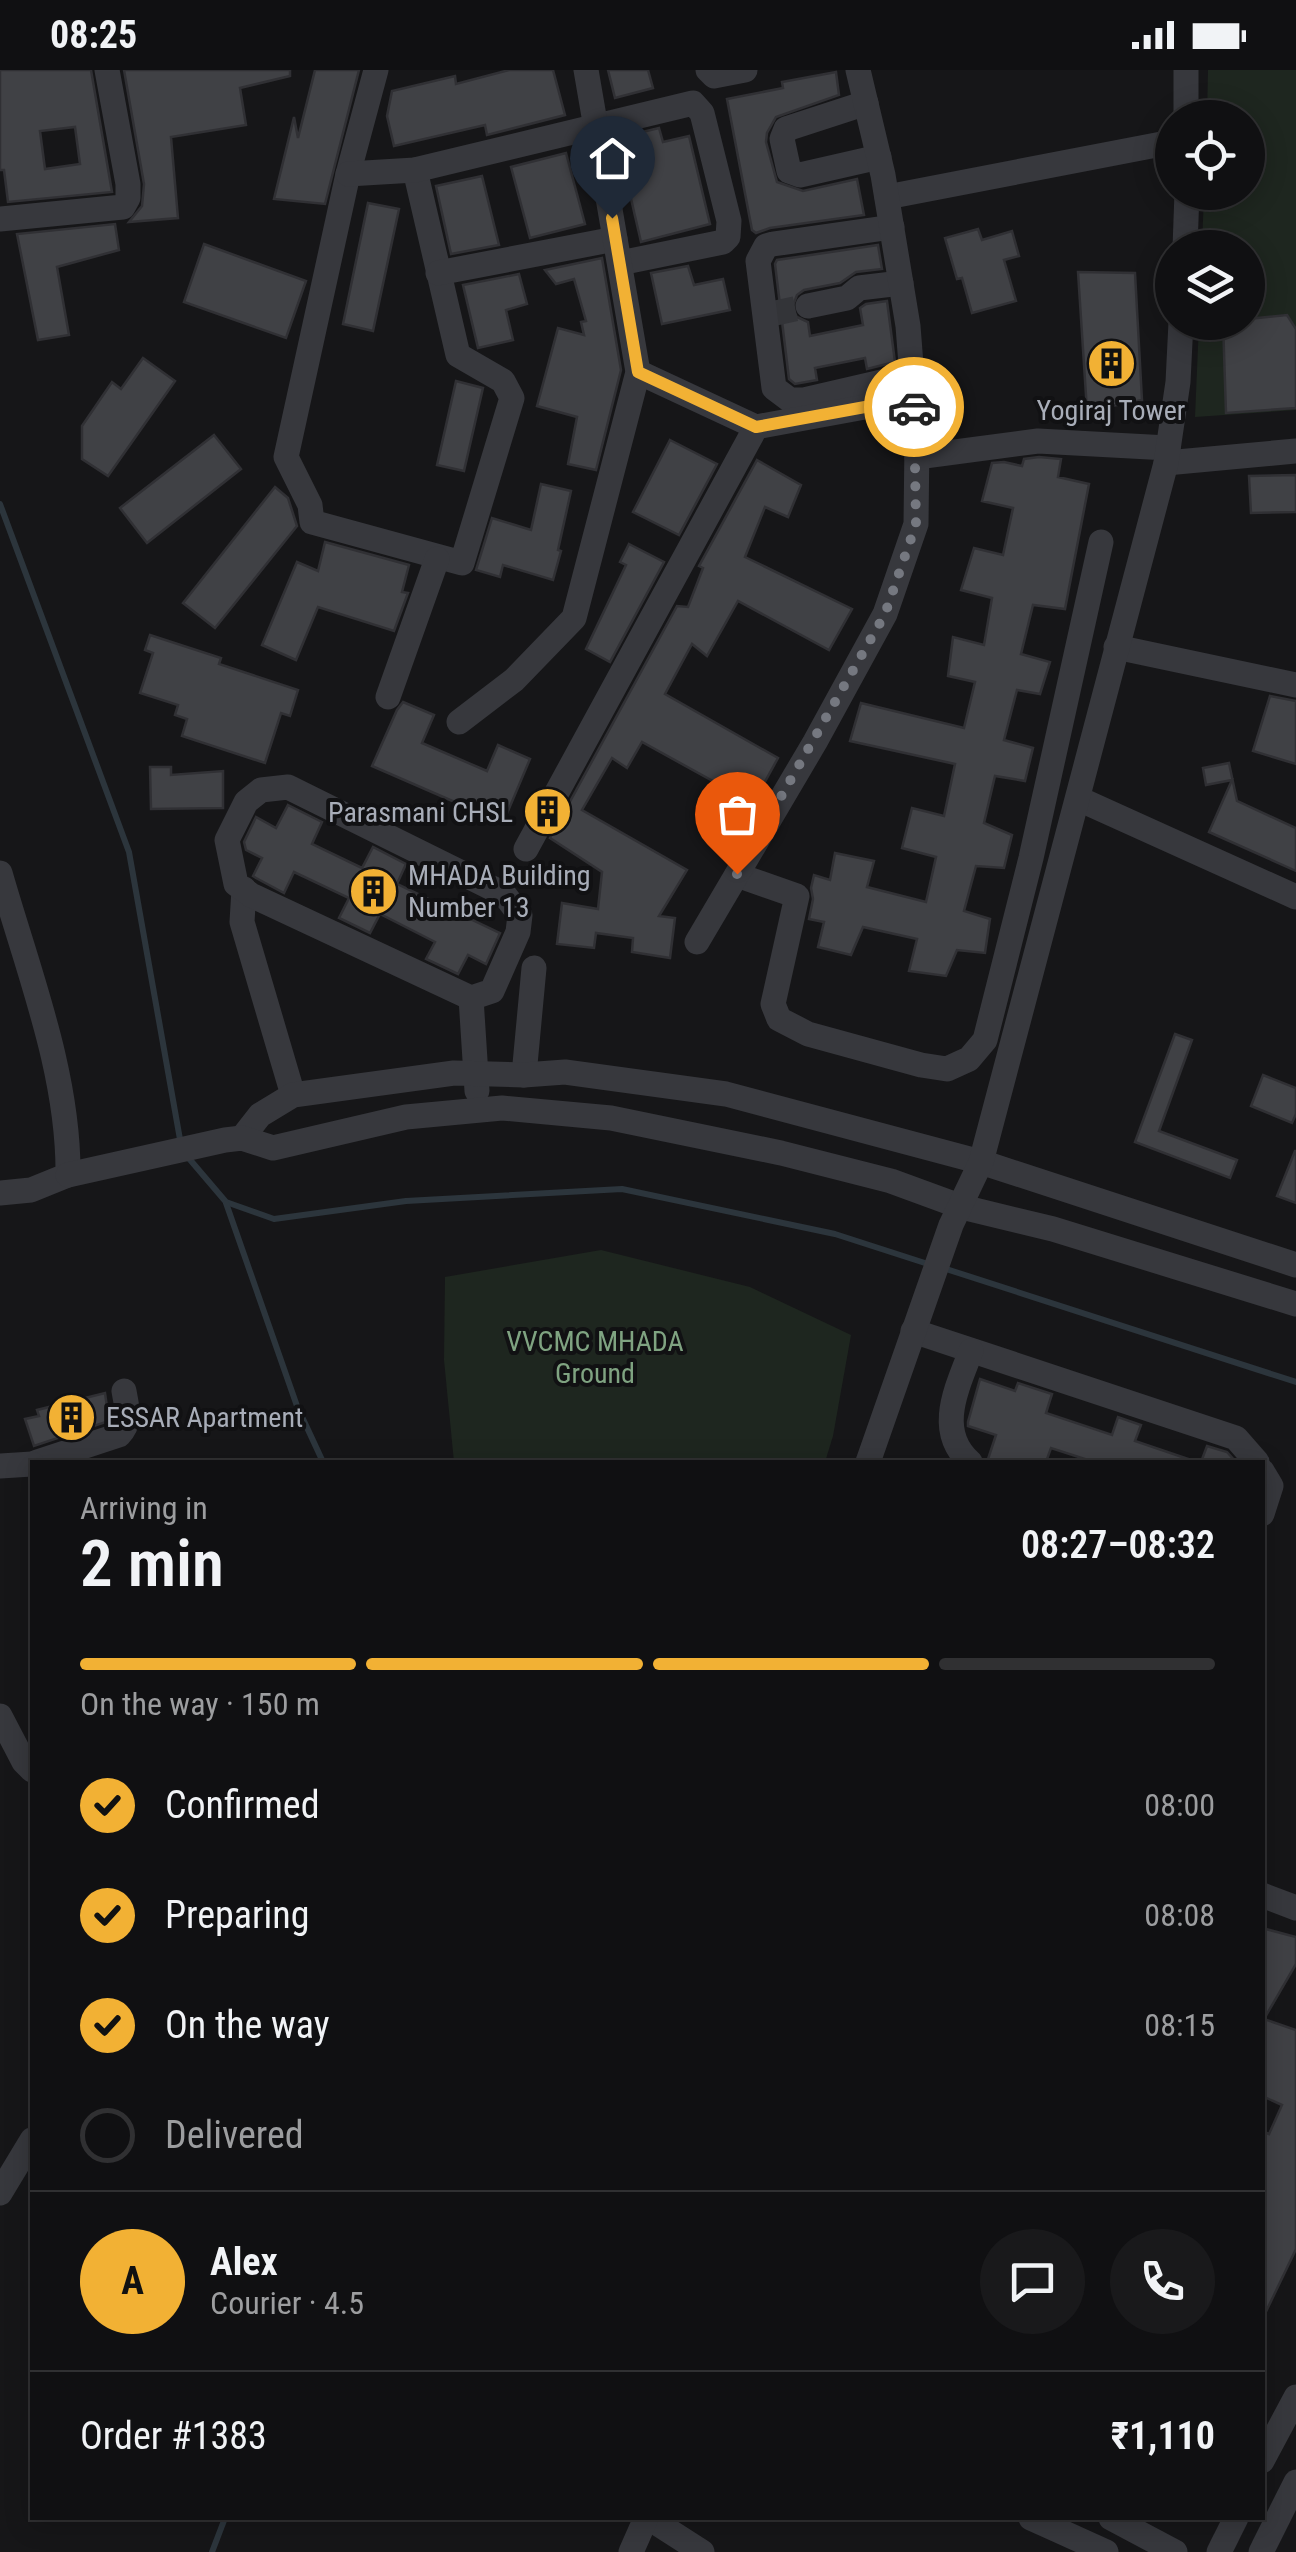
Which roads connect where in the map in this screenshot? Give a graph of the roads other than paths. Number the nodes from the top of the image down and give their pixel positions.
1 (107, 70) edge
2 (376, 70) edge
3 (586, 70) edge
4 (708, 70) edge
5 (746, 70) edge
6 (858, 70) edge
7 (1186, 70) edge
8 (1186, 100) edge
9 (866, 103) junction
10 (595, 124) junction
11 (1155, 145) edge
12 (879, 157) junction
13 (415, 170) junction
14 (348, 174) junction
15 (887, 197) junction
16 (0, 219) edge
17 (885, 227) junction
18 (722, 254) dead end
19 (619, 259) junction
20 (438, 273) junction
21 (897, 283) junction
22 (808, 306) tunnel mouth
23 (1180, 340) edge
24 (638, 372) junction
25 (910, 383) junction
26 (756, 427) junction
27 (1296, 450) edge
28 (1167, 455) junction
29 (917, 457) junction
30 (1101, 542) dead end
31 (437, 558) junction
32 (1116, 647) junction
33 (1296, 685) edge
34 (388, 697) dead end
35 (459, 722) dead end
36 (1079, 799) junction
37 (526, 848) dead end
38 (0, 874) edge
39 (737, 874) junction
40 (244, 889) junction
41 (1296, 897) edge
42 (697, 942) dead end
43 (534, 968) dead end
44 (472, 998) junction
45 (476, 1074) junction
46 (524, 1075) junction
47 (294, 1096) junction
48 (478, 1110) junction
49 (234, 1139) junction
50 (980, 1162) junction
51 (68, 1175) junction
52 (0, 1193) edge
53 (956, 1216) junction
54 (1296, 1266) edge
55 (1296, 1304) edge
56 (912, 1331) junction
57 (971, 1350) junction
58 (124, 1391) dead end
59 (44, 1460) edge
60 (869, 1460) edge
61 (968, 1460) edge
62 (1255, 1460) edge
63 (30, 1463) edge
64 (0, 1466) edge
65 (1265, 1477) edge
66 (1265, 1505) edge
67 (0, 1716) edge
68 (30, 1768) edge
69 (1265, 1897) edge
70 (1296, 1908) edge
71 (30, 2143) edge
72 (0, 2193) edge
73 (1296, 2397) edge
74 (1265, 2455) edge
75 (1296, 2484) edge
76 (647, 2520) edge
77 (651, 2520) edge
78 (1035, 2520) edge
79 (1115, 2520) edge
80 (1235, 2520) edge
81 (631, 2552) edge
82 (702, 2552) edge
83 (1106, 2552) edge
84 (1175, 2552) edge
85 (1220, 2552) edge
86 (1260, 2552) edge

1 - 16 street
2 - 14 street
3 - 10 street
4 - 5 street
6 - 9 street
7 - 8 street
9 - 12 street
9 - 12 street
10 - 13 street
10 - 19 street
10 - 19 street
11 - 15 street
12 - 15 street
13 - 14 street
13 - 20 street
14 - 31 street
15 - 17 street
17 - 21 street
17 - 25 street
18 - 19 street
19 - 20 street
19 - 24 street
20 - 31 street
21 - 22 street
21 - 25 street
23 - 28 street
24 - 26 street
24 - 35 street
25 - 26 street
25 - 29 street
26 - 37 street
27 - 28 street
28 - 29 street
28 - 32 street
29 - 39 street
30 - 39 street
31 - 34 street
32 - 33 street
32 - 36 street
36 - 41 street
36 - 50 street
38 - 51 street
39 - 42 street
40 - 44 street
40 - 44 street
40 - 47 street
43 - 46 street
44 - 45 street
45 - 46 street
45 - 47 street
45 - 48 street
46 - 50 street
47 - 49 street
48 - 49 street
48 - 53 street
49 - 51 street
50 - 53 street
50 - 54 street
51 - 52 street
53 - 55 street
53 - 56 street
56 - 57 street
56 - 60 street
57 - 61 street
57 - 62 street
58 - 59 street
63 - 64 street
65 - 66 street
67 - 68 street
69 - 70 street
71 - 72 street
73 - 74 street
75 - 86 street
76 - 81 street
77 - 82 street
78 - 83 street
79 - 84 street
80 - 85 street

